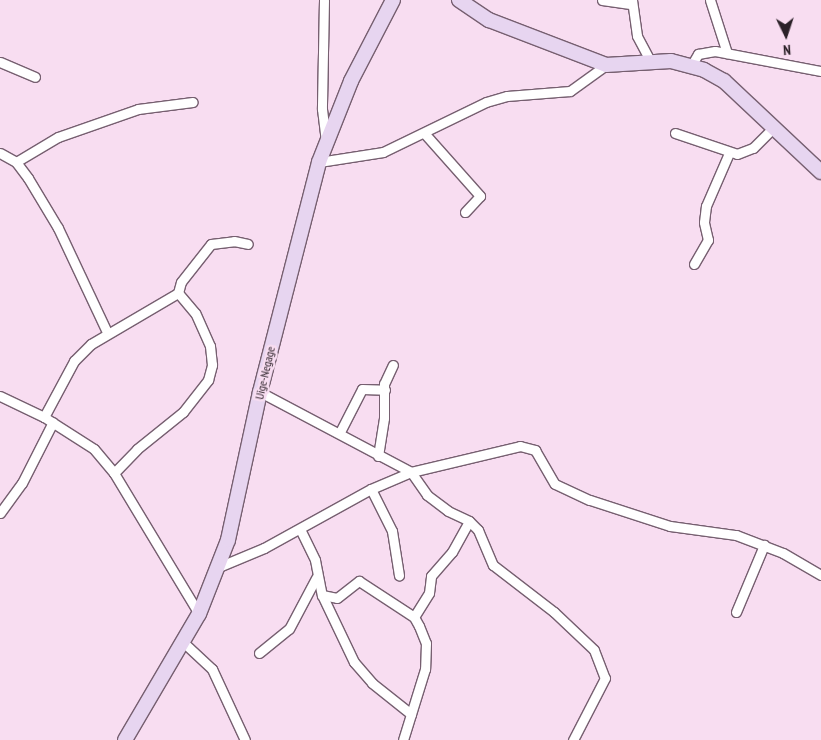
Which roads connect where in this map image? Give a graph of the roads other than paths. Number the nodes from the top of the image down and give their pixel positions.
1 (324, 0) edge
2 (393, 0) edge
3 (460, 0) edge
4 (602, 0) edge
5 (710, 0) edge
6 (632, 2) edge
7 (727, 53) junction
8 (0, 62) edge
9 (651, 62) junction
10 (606, 66) junction
11 (691, 66) junction
12 (821, 71) edge
13 (36, 76) dead end
14 (193, 102) dead end
15 (774, 127) junction
16 (675, 133) dead end
17 (425, 134) junction
18 (326, 143) junction
19 (0, 153) edge
20 (729, 153) junction
21 (16, 162) junction
22 (319, 162) junction
23 (821, 172) edge
24 (465, 212) dead end
25 (248, 244) dead end
26 (694, 264) dead end
27 (178, 293) junction
28 (107, 332) junction
29 (393, 365) dead end
30 (385, 390) junction
31 (260, 392) junction
32 (0, 396) edge
33 (44, 417) junction
34 (53, 422) junction
35 (340, 432) junction
36 (378, 456) junction
37 (411, 472) junction
38 (114, 473) junction
39 (371, 489) junction
40 (0, 513) edge
41 (470, 521) junction
42 (300, 529) junction
43 (764, 545) junction
44 (216, 568) junction
45 (400, 575) dead end
46 (821, 575) edge
47 (316, 578) junction
48 (322, 595) junction
49 (736, 612) dead end
50 (198, 614) junction
51 (414, 617) junction
52 (183, 642) junction
53 (259, 653) dead end
54 (411, 714) junction
55 (125, 740) edge
56 (245, 740) edge
57 (403, 740) edge
58 (572, 740) edge

1 - 18 street
2 - 18 main road, Uige-Negage
3 - 10 main road
4 - 6 street
5 - 7 street
6 - 9 street
7 - 11 street
7 - 12 street
8 - 13 street
9 - 10 main road
9 - 11 main road
10 - 17 street
11 - 15 main road
14 - 21 street
15 - 20 street
15 - 23 main road
16 - 20 street
17 - 22 street
17 - 24 street
18 - 22 main road, Uige-Negage
19 - 21 street
20 - 26 street
21 - 28 street
22 - 31 main road, Uige-Negage
25 - 27 street
27 - 28 street
27 - 38 street
28 - 33 street
29 - 30 street
30 - 35 street
30 - 36 street
31 - 35 street
31 - 44 main road, Uige-Negage
32 - 33 street
33 - 34 street
34 - 38 street
34 - 40 street
35 - 36 street
36 - 37 street
37 - 39 street
37 - 41 street
37 - 43 street
38 - 50 street
39 - 42 street
39 - 45 street
41 - 51 street
41 - 58 street
42 - 44 street
42 - 47 street
43 - 46 street
43 - 49 street
44 - 50 main road, Uige-Negage
47 - 48 street
47 - 53 street
48 - 51 street
48 - 54 street
50 - 52 main road, Uige-Negage
51 - 54 street
52 - 55 main road, Uige-Negage
52 - 56 street
54 - 57 street

